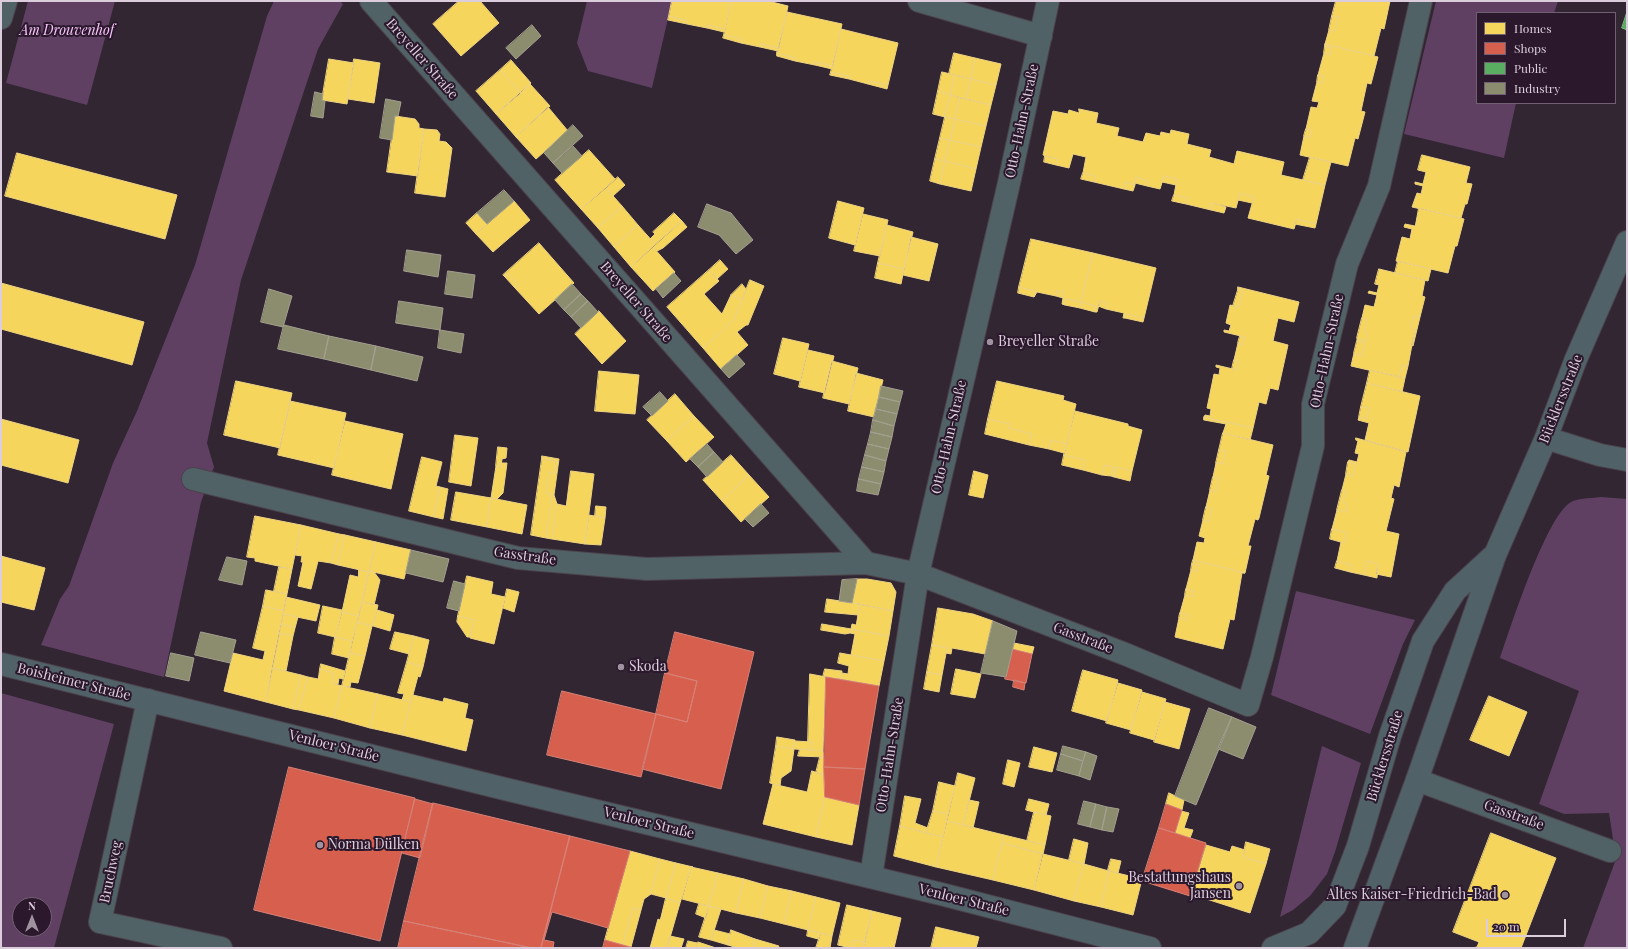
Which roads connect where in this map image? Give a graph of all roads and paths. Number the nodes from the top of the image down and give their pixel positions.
1 (6, 1) edge
2 (371, 1) edge
3 (919, 1) edge
4 (1048, 1) edge
5 (1421, 1) edge
6 (1, 18) edge
7 (1041, 36) junction
8 (1627, 242) edge
9 (1546, 438) junction
10 (1627, 460) edge
11 (193, 478) dead end
12 (1495, 555) junction
13 (866, 563) junction
14 (918, 574) junction
15 (1, 664) edge
16 (148, 700) junction
17 (1248, 705) joint
18 (1417, 780) junction
19 (1610, 851) dead end
20 (871, 877) junction
21 (214, 947) edge
22 (1150, 948) edge
23 (1273, 948) edge
24 (1355, 948) edge

1 - 6 street
2 - 13 street, Breyeller Straße
3 - 7 street
4 - 7 street, Otto-Hahn-Straße
5 - 17 street, Otto-Hahn-Straße
7 - 14 street, Otto-Hahn-Straße
8 - 9 main road, Bücklersstraße
9 - 10 main road
9 - 12 main road, Bücklersstraße
11 - 13 street, Gasstraße
12 - 18 main road, Bücklersstraße
12 - 23 main road, Bücklersstraße
13 - 14 street
14 - 17 street, Gasstraße
14 - 20 street, Otto-Hahn-Straße
15 - 16 main road, Boisheimer Straße
16 - 20 main road, Venloer Straße
16 - 21 street, Bruchweg
18 - 19 street, Gasstraße
18 - 24 main road, Bücklersstraße
20 - 22 main road, Venloer Straße

